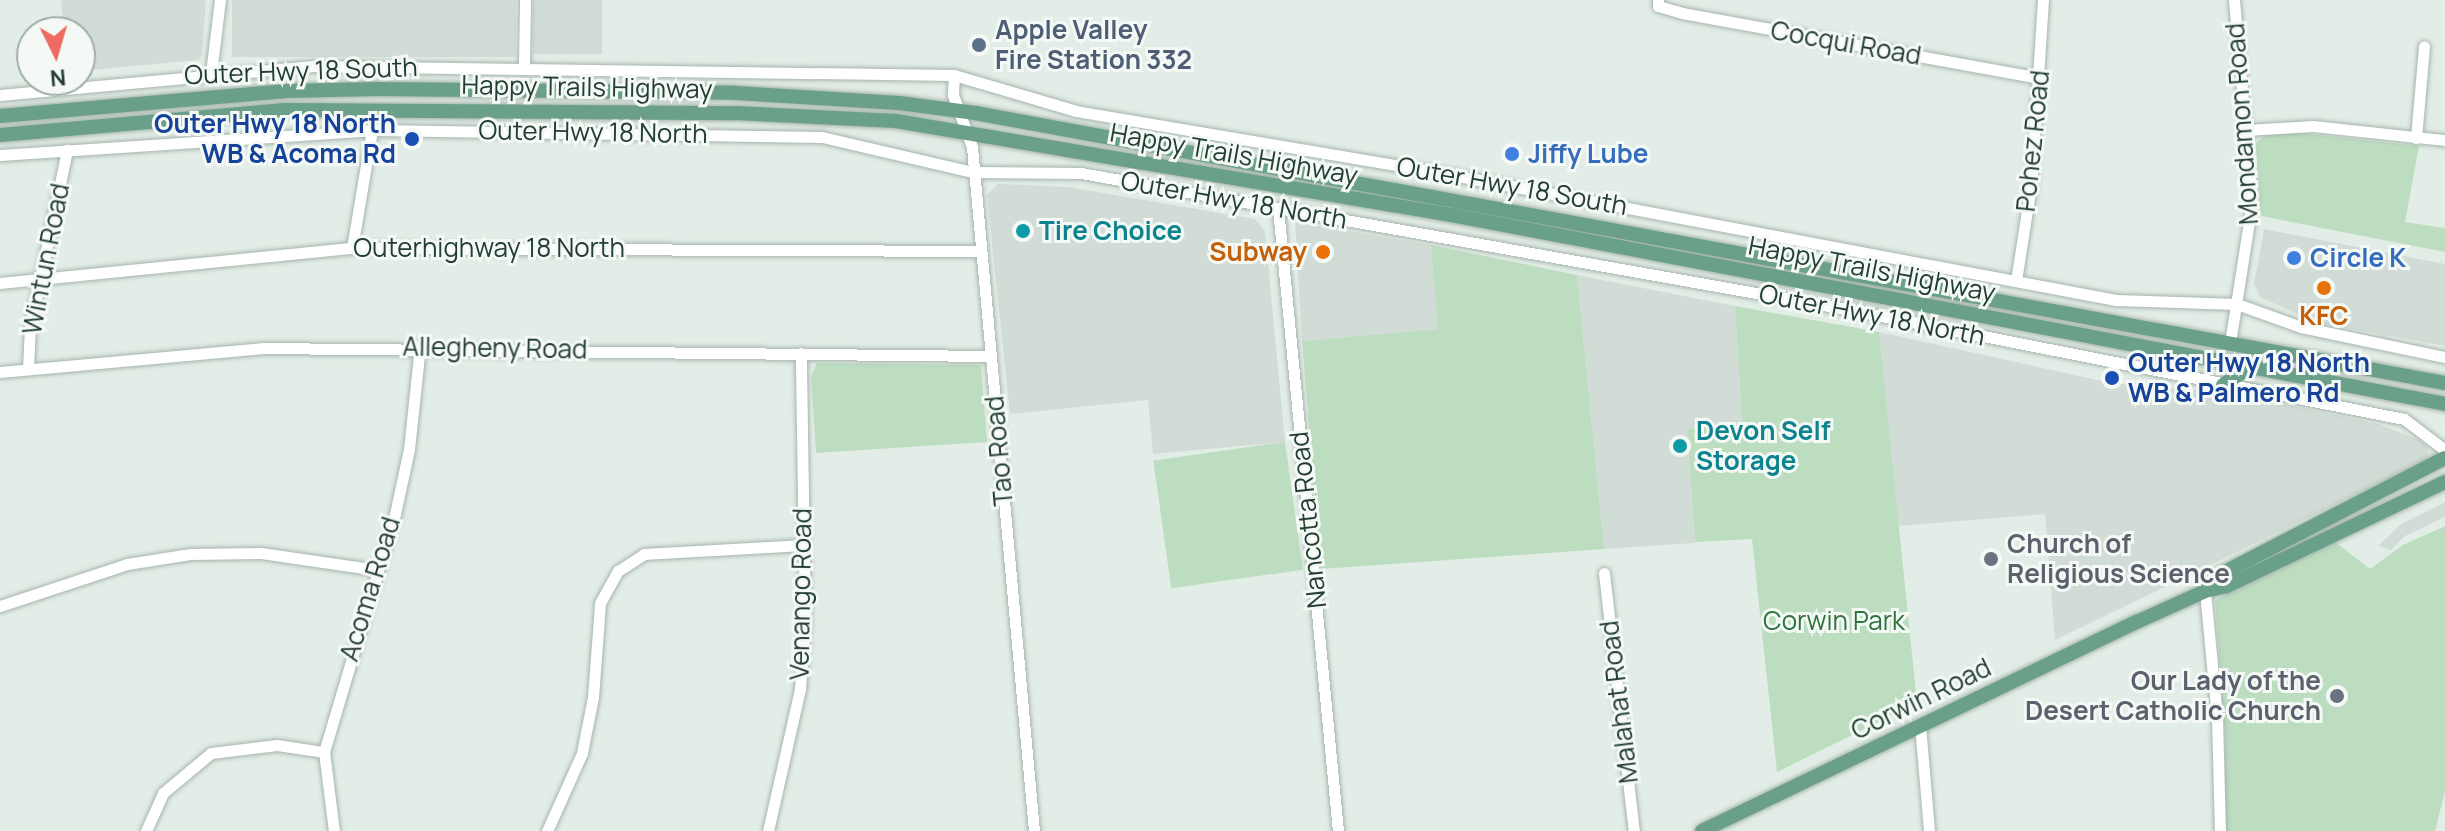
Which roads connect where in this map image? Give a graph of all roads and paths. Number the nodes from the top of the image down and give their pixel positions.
1 (220, 0) edge
2 (525, 0) edge
3 (1658, 0) edge
4 (2043, 0) edge
5 (2234, 0) edge
6 (2424, 46) dead end
7 (524, 65) junction
8 (211, 73) junction
9 (954, 75) junction
10 (2041, 78) junction
11 (0, 95) edge
12 (960, 110) junction
13 (0, 116) edge
14 (372, 130) junction
15 (2246, 130) junction
16 (969, 133) junction
17 (0, 135) edge
18 (2416, 138) junction
19 (2445, 140) edge
20 (67, 150) junction
21 (0, 155) edge
22 (973, 172) junction
23 (1278, 208) junction
24 (352, 248) junction
25 (980, 251) junction
26 (38, 280) junction
27 (2016, 281) junction
28 (0, 283) edge
29 (2237, 304) junction
30 (2122, 341) junction
31 (2230, 343) junction
32 (420, 346) junction
33 (801, 353) junction
34 (990, 356) junction
35 (2445, 357) edge
36 (2250, 366) junction
37 (28, 369) junction
38 (0, 372) edge
39 (2445, 383) edge
40 (2223, 385) junction
41 (2445, 404) edge
42 (2445, 450) edge
43 (2445, 458) edge
44 (2445, 482) edge
45 (803, 545) junction
46 (378, 570) junction
47 (1604, 573) dead end
48 (2205, 591) junction
49 (0, 606) edge
50 (1920, 725) junction
51 (324, 752) junction
52 (146, 831) edge
53 (334, 831) edge
54 (547, 831) edge
55 (768, 831) edge
56 (1034, 831) edge
57 (1338, 831) edge
58 (1634, 831) edge
59 (1702, 831) edge
60 (1929, 831) edge
61 (2220, 831) edge

1 - 8 street
2 - 7 street
3 - 10 street, Cocqui Road
4 - 10 street, Pohez Road
5 - 15 street, Mondamon Road
6 - 18 street
7 - 8 street, Outer Hwy 18 South
7 - 9 street, Outer Hwy 18 South
8 - 11 street, Outer Hwy 18 South
9 - 12 street, Tao Road
9 - 27 street, Outer Hwy 18 South
10 - 27 street, Pohez Road
12 - 13 main road, Happy Trails Highway
12 - 16 street, Tao Road
12 - 31 main road, Happy Trails Highway
14 - 20 street, Outer Hwy 18 North
14 - 22 street, Outer Hwy 18 North
14 - 24 street
15 - 18 street
15 - 29 street, Mondamon Road
16 - 17 main road, Happy Trails Highway
16 - 22 street, Tao Road
16 - 30 main road, Happy Trails Highway
18 - 19 street
20 - 21 street, Outer Hwy 18 North
20 - 26 street, Wintun Road
22 - 23 street, Outer Hwy 18 North
22 - 25 street, Tao Road
23 - 40 street, Outer Hwy 18 North
23 - 57 street, Nancotta Road
24 - 25 street, Outerhighway 18 North
24 - 26 street, Outerhighway 18 North
25 - 34 street, Tao Road
26 - 28 street, Outerhighway 18 North
26 - 37 street, Wintun Road
27 - 29 street, Outer Hwy 18 South
29 - 31 street, Mondamon Road
29 - 35 street, Outer Hwy 18 South
30 - 31 main road
30 - 36 main road, Happy Trails Highway
31 - 39 main road, Happy Trails Highway
32 - 33 street, Allegheny Road
32 - 37 street, Allegheny Road
32 - 46 street, Acoma Road
33 - 34 street, Allegheny Road
33 - 45 street, Venango Road
34 - 56 street, Tao Road
36 - 40 main road
36 - 41 main road, Happy Trails Highway
37 - 38 street, Allegheny Road
40 - 42 street, Outer Hwy 18 North
43 - 48 main road, Corwin Road
44 - 48 main road, Corwin Road
45 - 54 street
45 - 55 street, Venango Road
46 - 49 street
46 - 51 street, Acoma Road
47 - 58 street, Malahat Road
48 - 50 main road, Corwin Road
48 - 61 street
50 - 59 main road, Corwin Road
50 - 60 street
51 - 52 street
51 - 53 street, Acoma Road

